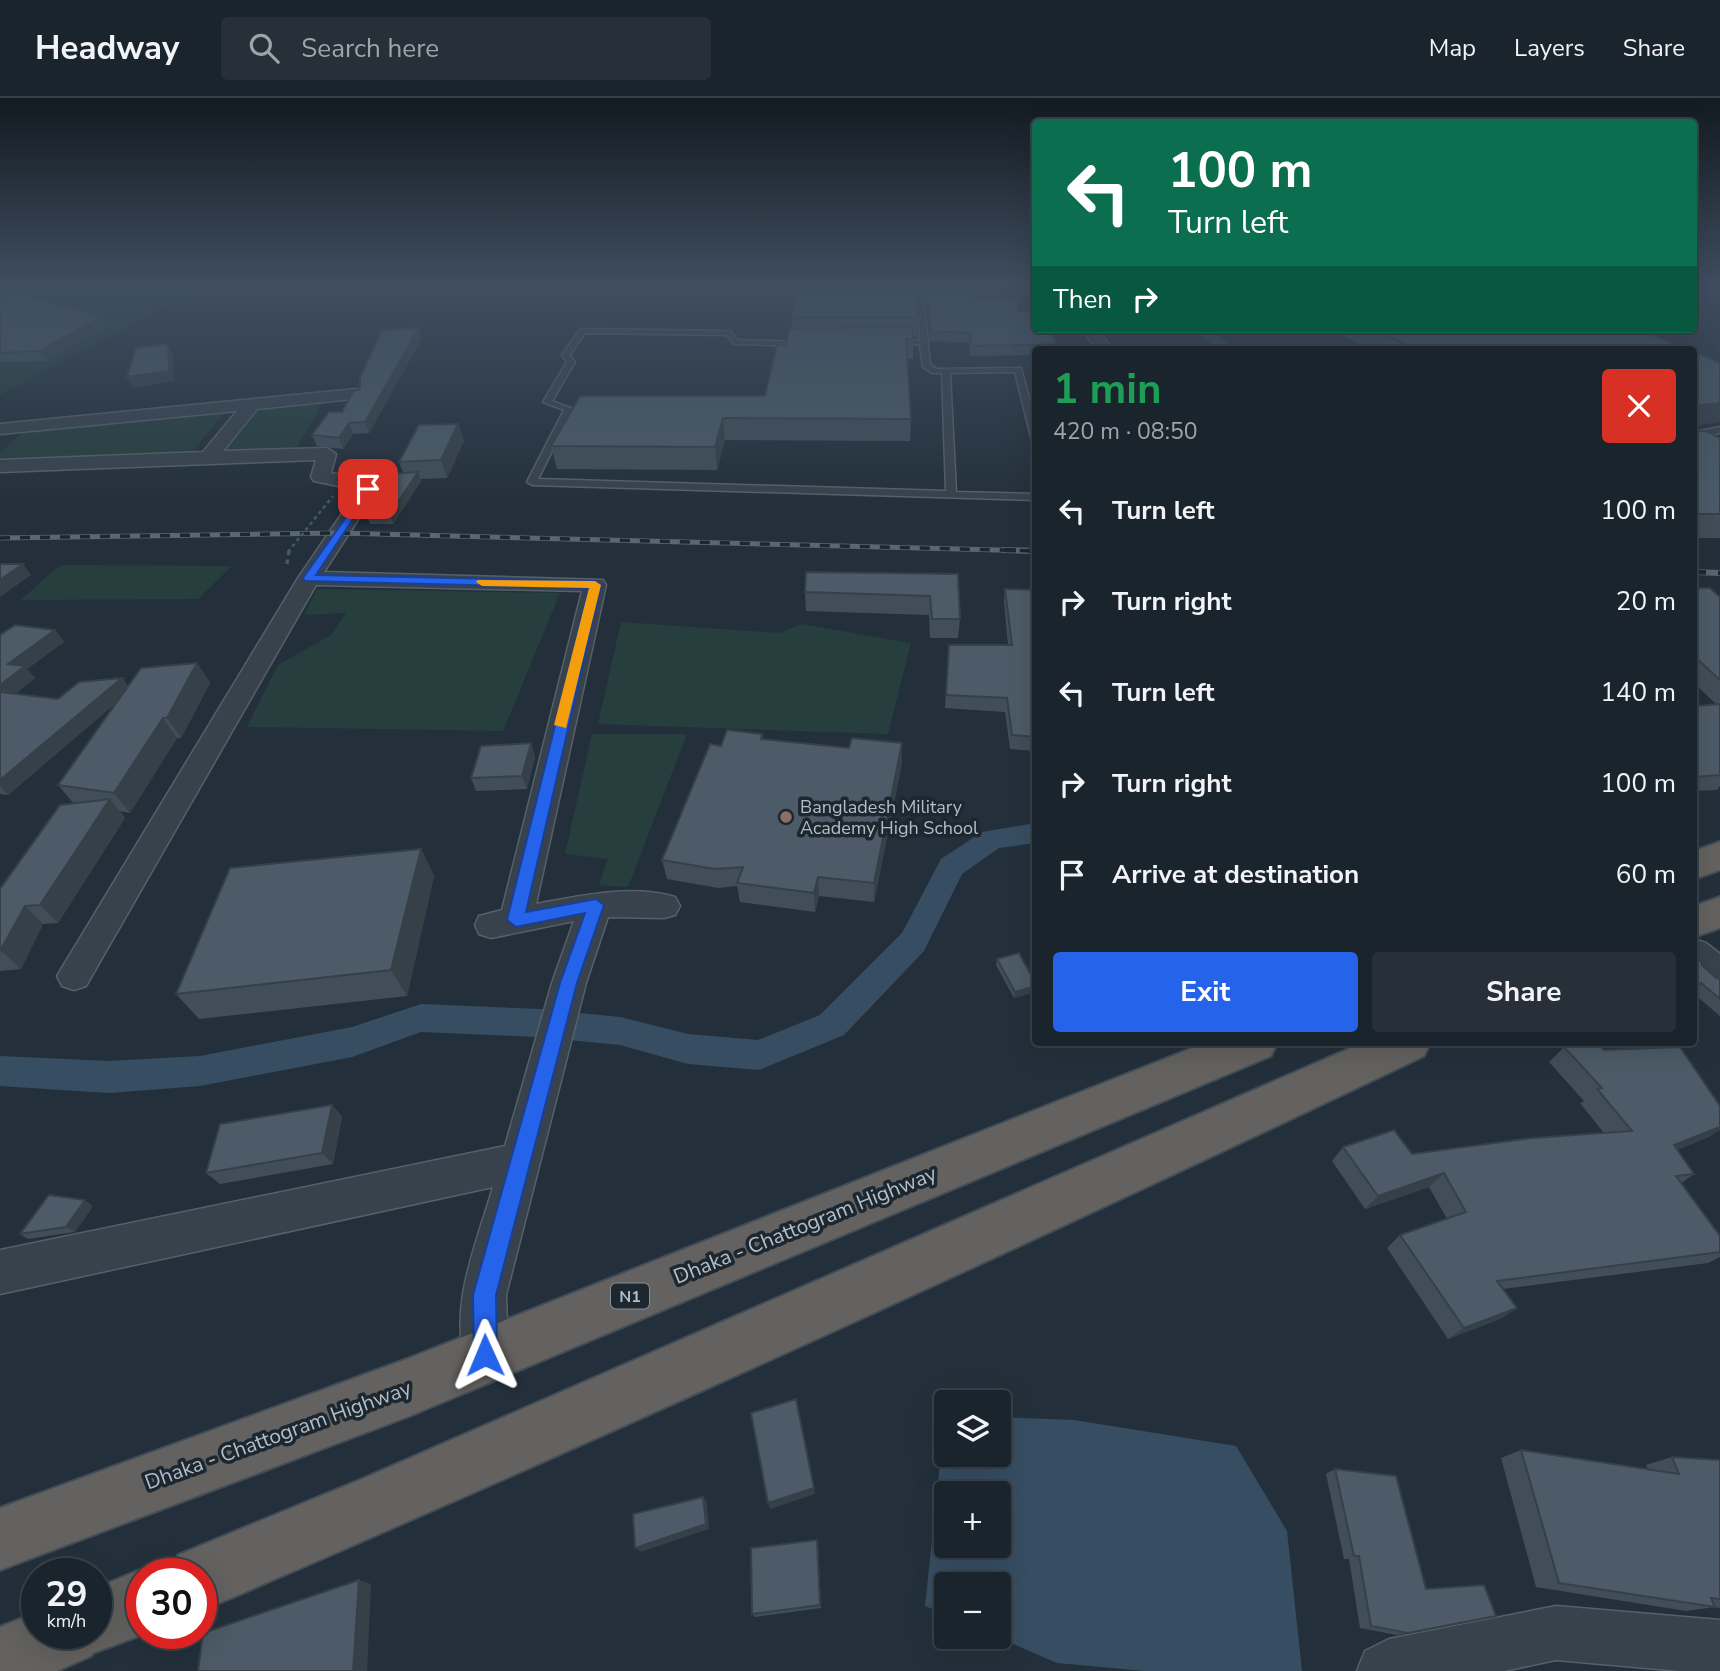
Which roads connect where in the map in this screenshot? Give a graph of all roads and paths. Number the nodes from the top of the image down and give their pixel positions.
1 (568, 358) edge
2 (925, 358) edge
3 (946, 371) junction
4 (356, 394) edge
5 (252, 404) junction
6 (1032, 425) edge
7 (24, 426) junction
8 (0, 429) edge
9 (1720, 430) edge
10 (1697, 434) edge
11 (0, 447) edge
12 (208, 457) junction
13 (0, 466) edge
14 (951, 495) junction
15 (333, 496) dead end
16 (1032, 497) edge
17 (298, 571) junction
18 (1720, 856) edge
19 (1697, 864) edge
20 (596, 905) junction
21 (664, 906) dead end
22 (1720, 912) edge
23 (1697, 921) edge
24 (1697, 955) edge
25 (1720, 974) edge
26 (74, 975) dead end
27 (1248, 1046) edge
28 (1401, 1046) edge
29 (520, 1162) junction
30 (0, 1272) edge
31 (485, 1355) junction
32 (0, 1539) edge
33 (217, 1570) edge
34 (1720, 1647) edge
35 (29, 1649) edge
36 (0, 1661) edge
37 (1385, 1671) edge

1 - 14 lane
2 - 3 lane
3 - 6 lane
3 - 14 lane
4 - 5 street
5 - 7 street
5 - 12 street
7 - 8 street
7 - 11 street
9 - 10 lane
12 - 13 street
12 - 17 street
14 - 16 lane
15 - 17 path, bridge
17 - 20 street
17 - 26 street
18 - 19 highway
20 - 21 street
20 - 29 street
22 - 23 highway
24 - 25 street
27 - 31 highway, Dhaka - Chattogram Highway / N1
28 - 33 highway
29 - 30 street
29 - 31 street
31 - 32 highway, Dhaka - Chattogram Highway / N1
34 - 37 street
35 - 36 highway

